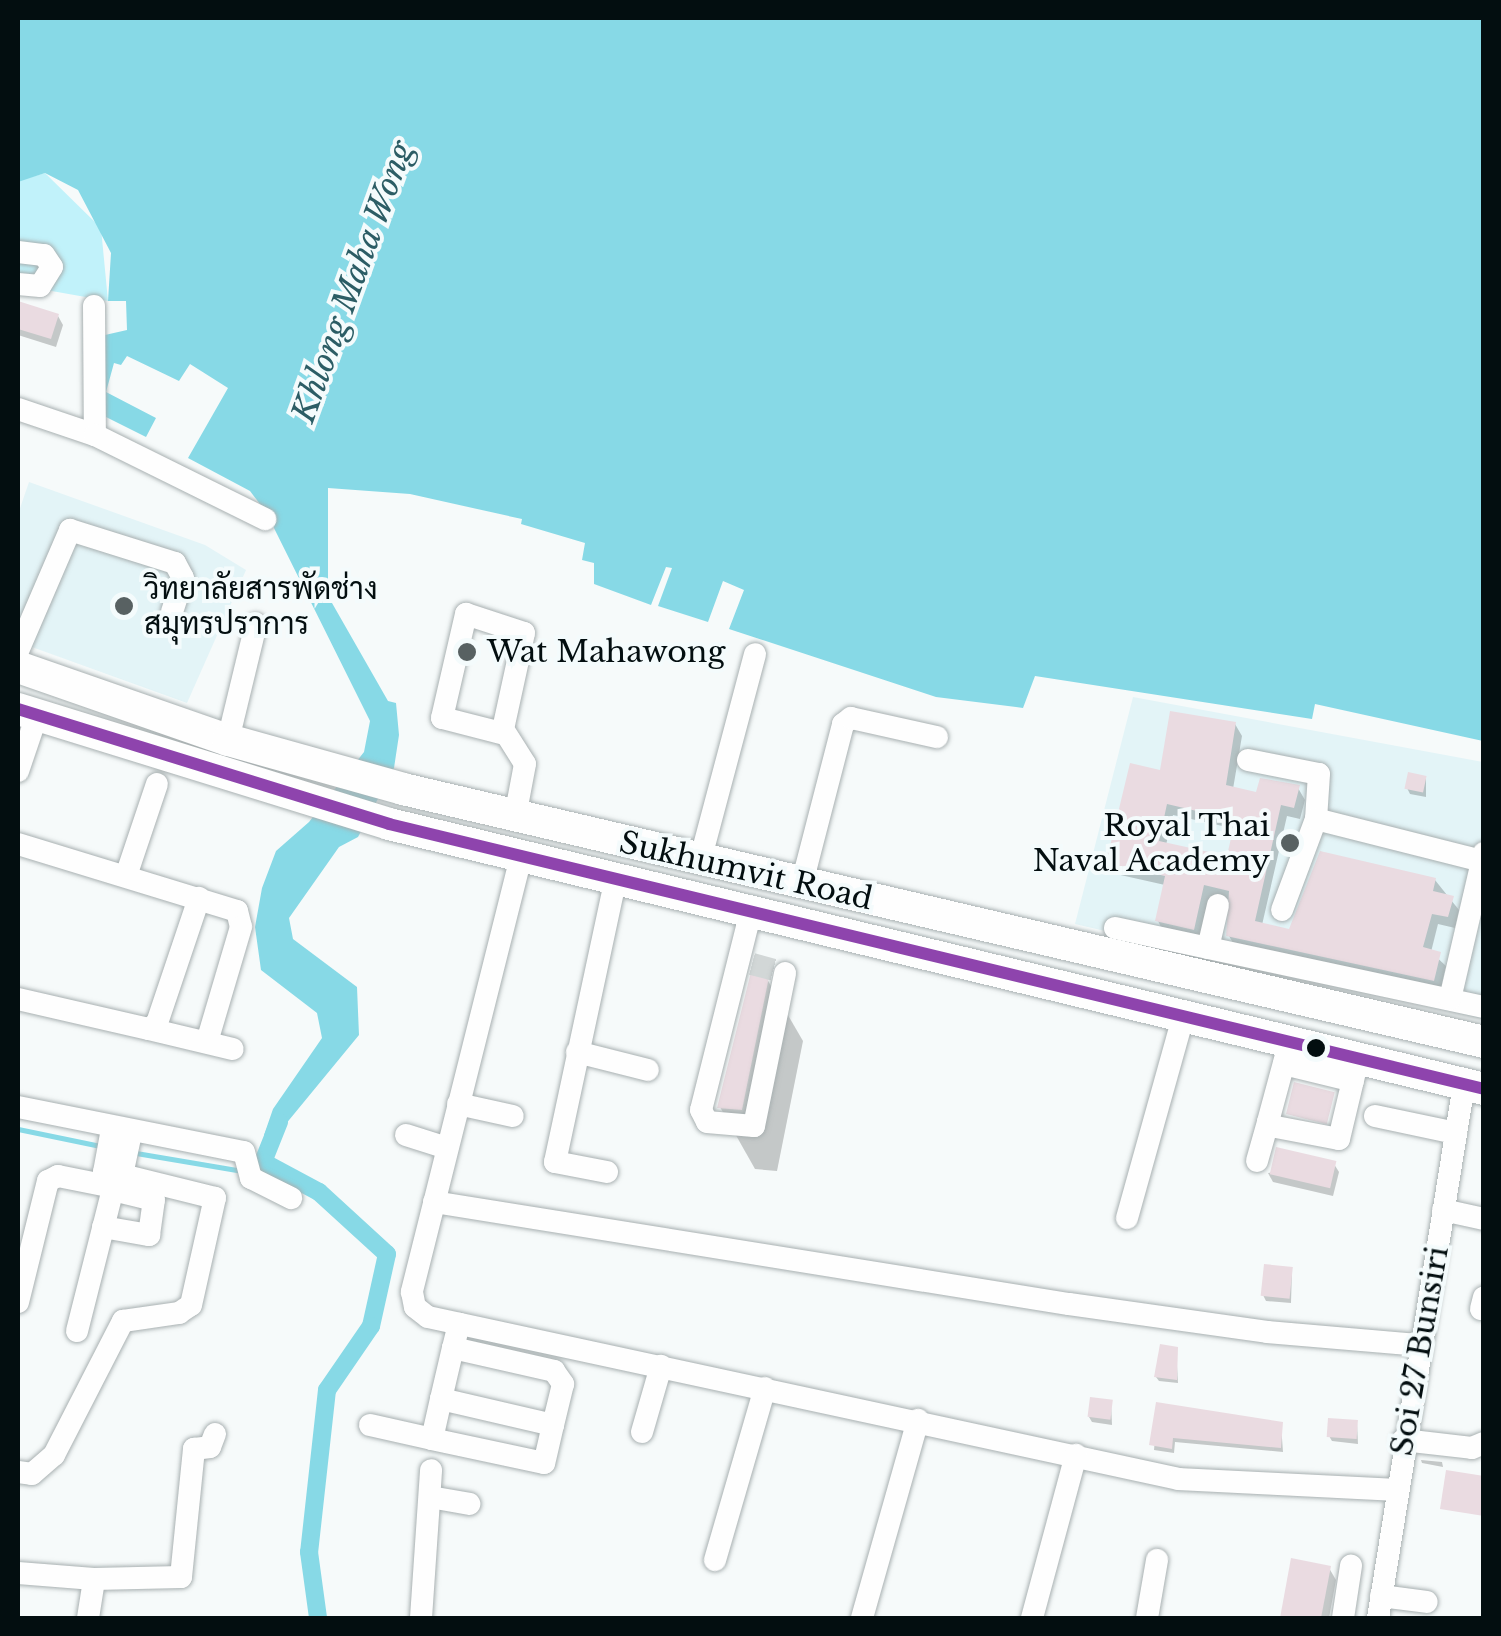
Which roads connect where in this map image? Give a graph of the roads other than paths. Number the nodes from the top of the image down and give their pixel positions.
1 (18, 252) edge
2 (18, 284) edge
3 (94, 306) dead end
4 (18, 409) edge
5 (95, 436) junction
6 (266, 519) dead end
7 (172, 612) dead end
8 (256, 624) dead end
9 (18, 652) edge
10 (755, 654) dead end
11 (18, 667) edge
12 (27, 712) edge
13 (505, 734) junction
14 (937, 737) dead end
15 (238, 743) junction
16 (1248, 760) dead end
17 (18, 771) edge
18 (157, 784) dead end
19 (515, 817) junction
20 (1316, 819) junction
21 (18, 844) edge
22 (522, 853) junction
23 (1482, 857) edge
24 (700, 861) junction
25 (126, 876) junction
26 (616, 877) junction
27 (802, 883) junction
28 (200, 898) junction
29 (1218, 905) dead end
30 (746, 910) junction
31 (1282, 910) dead end
32 (936, 914) junction
33 (1114, 928) dead end
34 (1208, 948) junction
35 (926, 956) junction
36 (785, 972) dead end
37 (18, 999) edge
38 (1450, 999) junction
39 (1484, 1007) edge
40 (1182, 1018) junction
41 (149, 1029) junction
42 (207, 1042) junction
43 (1484, 1042) edge
44 (233, 1049) dead end
45 (577, 1052) junction
46 (1287, 1054) junction
47 (648, 1070) dead end
48 (1356, 1070) junction
49 (1474, 1086) edge
50 (458, 1104) junction
51 (690, 1104) dead end
52 (18, 1107) edge
53 (513, 1116) dead end
54 (1375, 1116) dead end
55 (1268, 1122) junction
56 (1456, 1133) junction
57 (406, 1135) dead end
58 (447, 1148) junction
59 (118, 1159) junction
60 (1257, 1161) dead end
61 (606, 1172) dead end
62 (291, 1198) dead end
63 (434, 1202) junction
64 (1443, 1210) junction
65 (1126, 1218) dead end
66 (1484, 1219) edge
67 (103, 1228) junction
68 (18, 1302) edge
69 (459, 1324) junction
70 (77, 1331) dead end
71 (1420, 1344) junction
72 (453, 1348) junction
73 (661, 1366) junction
74 (765, 1388) junction
75 (441, 1399) junction
76 (918, 1420) junction
77 (370, 1425) dead end
78 (553, 1425) junction
79 (642, 1432) dead end
80 (216, 1434) dead end
81 (432, 1438) junction
82 (1403, 1440) junction
83 (1484, 1443) edge
84 (1076, 1455) junction
85 (431, 1470) dead end
86 (18, 1472) edge
87 (1397, 1490) junction
88 (430, 1497) junction
89 (469, 1504) dead end
90 (715, 1560) dead end
91 (1158, 1560) dead end
92 (1351, 1566) dead end
93 (18, 1573) edge
94 (94, 1579) junction
95 (1427, 1602) dead end
96 (1380, 1607) edge
97 (88, 1618) edge
98 (421, 1618) edge
99 (862, 1618) edge
100 (1032, 1618) edge
101 (1147, 1618) edge
102 (1342, 1618) edge

1 - 2 street
3 - 5 street
4 - 5 street
5 - 6 street
7 - 9 street
8 - 15 street
10 - 24 street
11 - 15 highway, Sukhumvit Road
12 - 17 street
12 - 22 highway, Sukhumvit Road
13 - 13 street
13 - 19 street
14 - 27 street
15 - 19 highway, Sukhumvit Road
16 - 20 street
18 - 25 street
19 - 24 highway, Sukhumvit Road
20 - 23 street
20 - 31 street
21 - 25 street
22 - 26 highway, Sukhumvit Road
22 - 50 street
23 - 38 street
24 - 27 highway, Sukhumvit Road
25 - 28 street
26 - 30 highway, Sukhumvit Road
26 - 45 street
27 - 32 highway, Sukhumvit Road
28 - 41 street
28 - 42 street
29 - 34 street
30 - 35 highway, Sukhumvit Road
30 - 36 street
30 - 51 street
32 - 35 highway
32 - 43 highway, Sukhumvit Road
33 - 34 street
34 - 38 street
35 - 40 highway, Sukhumvit Road
37 - 41 street
38 - 39 street
40 - 46 highway, Sukhumvit Road
40 - 65 street
41 - 42 street
42 - 44 street
45 - 47 street
45 - 61 street
46 - 48 highway, Sukhumvit Road
46 - 55 street
48 - 49 highway, Sukhumvit Road
48 - 55 street
49 - 56 street, Soi 27 Bunsiri
50 - 53 street
50 - 58 street
52 - 59 street
54 - 56 street
55 - 60 street
56 - 64 street, Soi 27 Bunsiri
57 - 58 street
58 - 63 street
59 - 62 street
59 - 67 street
59 - 67 street
59 - 68 street
59 - 86 street
63 - 69 street
63 - 71 street
64 - 66 street
64 - 71 street, Soi 27 Bunsiri
67 - 70 street
69 - 72 street
69 - 73 street
71 - 82 street, Soi 27 Bunsiri
72 - 75 street
72 - 78 street
73 - 74 street
73 - 79 street
74 - 76 street
74 - 90 street
75 - 78 street
75 - 81 street
76 - 84 street
76 - 99 street
77 - 81 street
78 - 81 street
80 - 94 street
82 - 83 street
82 - 87 street, Soi 27 Bunsiri
84 - 87 street
84 - 100 street
85 - 88 street
87 - 96 street, Soi 27 Bunsiri
88 - 89 street
88 - 98 street
91 - 101 street
92 - 102 street
93 - 94 street
94 - 97 street
95 - 96 street

